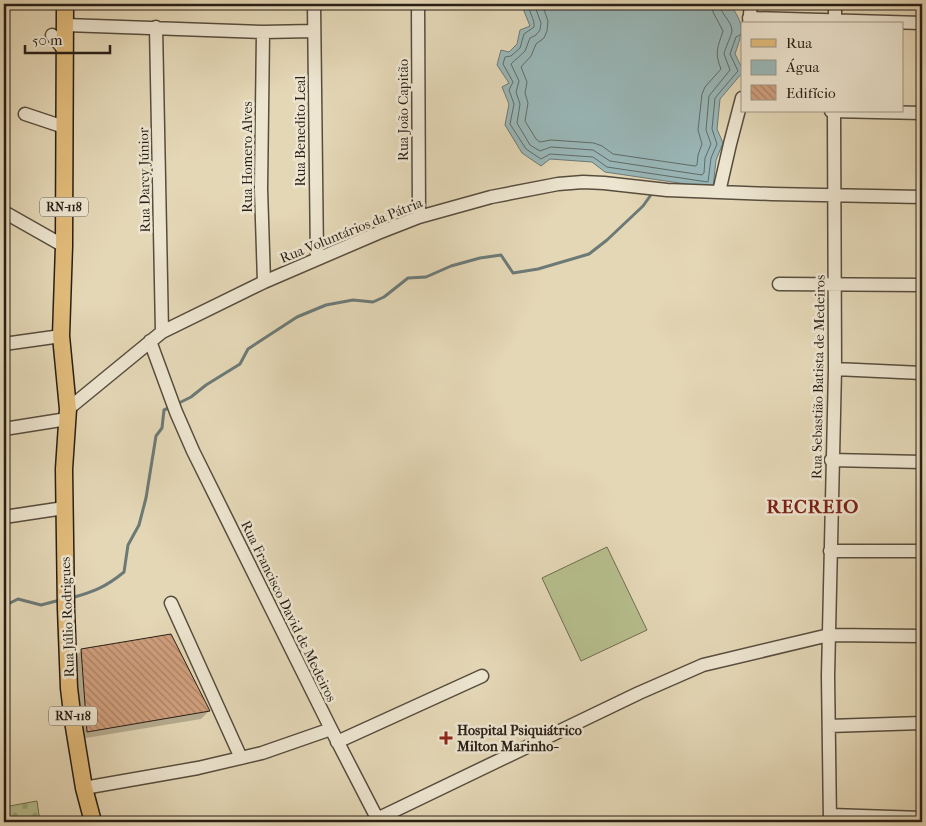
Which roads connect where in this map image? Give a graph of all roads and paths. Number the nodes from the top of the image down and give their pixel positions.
1 (65, 4) edge
2 (314, 4) edge
3 (418, 4) edge
4 (750, 4) edge
5 (835, 4) edge
6 (749, 21) edge
7 (835, 22) edge
8 (922, 22) edge
9 (66, 25) junction
10 (156, 27) junction
11 (314, 31) junction
12 (263, 32) junction
13 (52, 35) dead end
14 (64, 50) junction
15 (741, 105) edge
16 (833, 112) edge
17 (878, 112) edge
18 (922, 113) edge
19 (25, 114) dead end
20 (64, 127) junction
21 (720, 192) junction
22 (833, 196) junction
23 (922, 197) edge
24 (4, 212) edge
25 (419, 217) junction
26 (64, 246) junction
27 (317, 258) junction
28 (264, 282) junction
29 (835, 283) junction
30 (779, 284) dead end
31 (922, 285) edge
32 (162, 332) junction
33 (61, 336) junction
34 (150, 341) junction
35 (4, 344) edge
36 (835, 369) junction
37 (922, 373) edge
38 (67, 414) junction
39 (4, 429) edge
40 (831, 460) junction
41 (922, 462) edge
42 (64, 508) junction
43 (4, 517) edge
44 (830, 551) junction
45 (922, 551) edge
46 (171, 603) dead end
47 (829, 636) junction
48 (922, 636) edge
49 (482, 676) dead end
50 (922, 723) edge
51 (829, 726) junction
52 (331, 729) junction
53 (337, 742) junction
54 (241, 758) junction
55 (84, 788) junction
56 (922, 818) edge
57 (830, 819) edge
58 (378, 820) edge
59 (93, 822) edge

1 - 9 main road, RN-118
2 - 11 street, Rua Benedito Leal
3 - 25 street, Rua João Capitão
4 - 6 street
5 - 7 street
6 - 7 street
7 - 8 street
9 - 10 street
9 - 14 main road, RN-118
10 - 12 street
10 - 32 street, Rua Darcy Júnior
11 - 12 street
11 - 27 street, Rua Benedito Leal
12 - 28 street, Rua Homero Alves
13 - 14 street
14 - 20 main road, RN-118
15 - 21 street
16 - 22 street, Rua Sebastião Batista de Medeiros
17 - 18 street
19 - 20 street
20 - 26 main road, RN-118
21 - 22 street, Rua Voluntários da Pátria
21 - 25 street, Rua Voluntários da Pátria
22 - 23 street, Rua Voluntários da Pátria
22 - 29 street, Rua Sebastião Batista de Medeiros
24 - 26 street
25 - 27 street, Rua Voluntários da Pátria
26 - 33 main road, RN-118
27 - 28 street, Rua Voluntários da Pátria
28 - 32 street, Rua Voluntários da Pátria
29 - 30 street
29 - 31 street
29 - 36 street, Rua Sebastião Batista de Medeiros
32 - 34 street, Rua Voluntários da Pátria
33 - 35 street
33 - 38 main road, RN-118
34 - 38 street, Rua Voluntários da Pátria
34 - 52 street, Rua Francisco David de Medeiros
36 - 37 street
36 - 40 street, Rua Sebastião Batista de Medeiros
38 - 39 street
38 - 42 main road, Rua Júlio Rodrigues / RN-118
40 - 41 street
40 - 44 street, Rua Sebastião Batista de Medeiros
42 - 43 street
42 - 55 main road, Rua Júlio Rodrigues / RN-118
44 - 45 street
44 - 47 street, Rua Sebastião Batista de Medeiros
46 - 54 street
47 - 48 street
47 - 51 street, Rua Sebastião Batista de Medeiros
47 - 58 street
49 - 53 street
50 - 51 street
51 - 57 street, Rua Sebastião Batista de Medeiros
52 - 53 street, Rua Francisco David de Medeiros
52 - 54 street
53 - 58 street, Rua Francisco David de Medeiros
54 - 55 street
55 - 59 main road, Rua Júlio Rodrigues / RN-118
56 - 57 street

